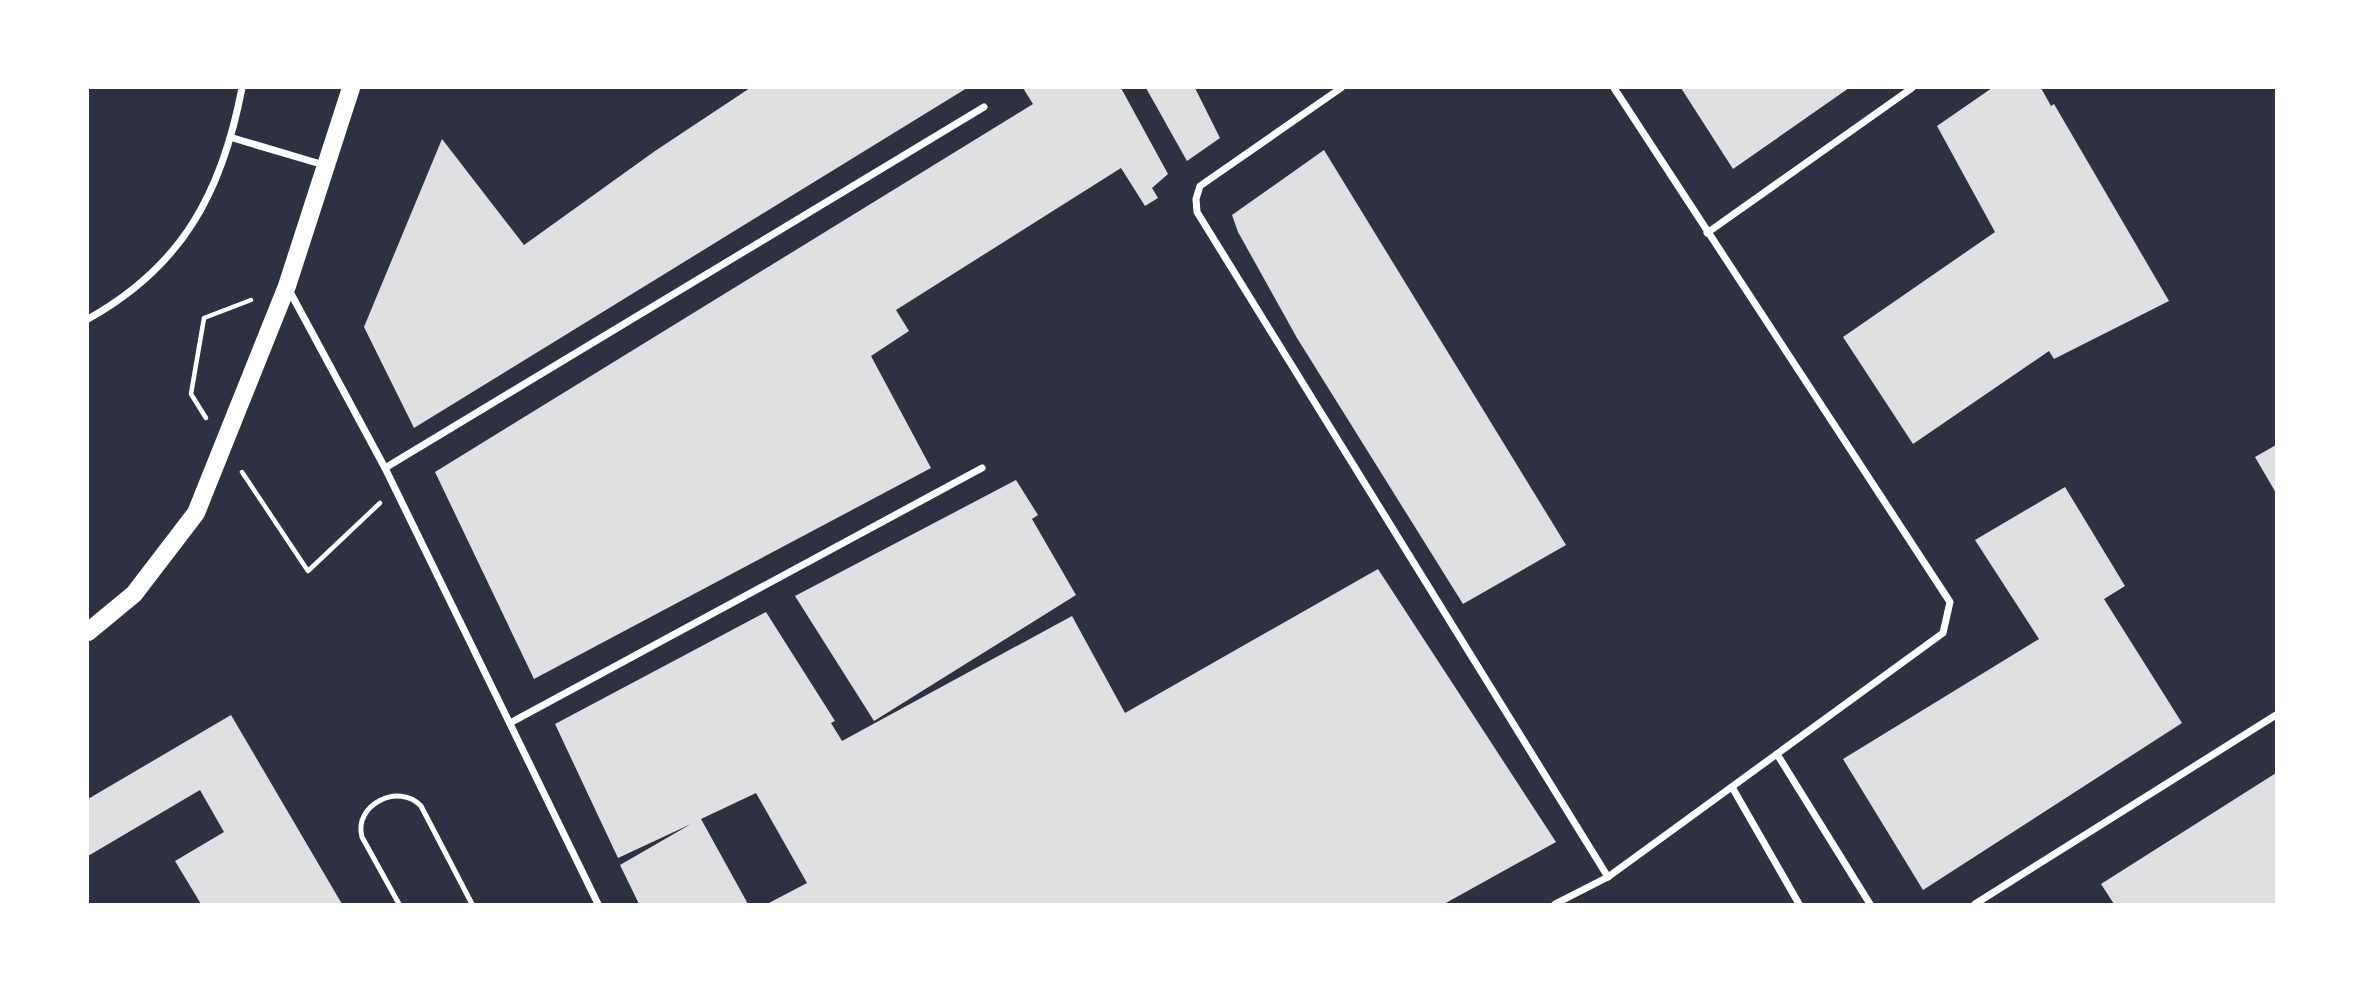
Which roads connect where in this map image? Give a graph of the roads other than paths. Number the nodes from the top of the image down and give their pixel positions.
1 (242, 88) edge
2 (351, 88) edge
3 (1341, 88) edge
4 (1614, 88) edge
5 (1912, 88) edge
6 (984, 107) dead end
7 (233, 138) junction
8 (324, 165) junction
9 (1707, 233) junction
10 (288, 286) junction
11 (88, 318) edge
12 (386, 468) junction
13 (982, 468) dead end
14 (88, 632) edge
15 (2277, 715) edge
16 (510, 723) junction
17 (1777, 754) junction
18 (1732, 787) junction
19 (1608, 877) junction
20 (399, 905) edge
21 (472, 905) edge
22 (598, 905) edge
23 (1555, 905) edge
24 (1799, 905) edge
25 (1870, 905) edge
26 (1975, 905) edge

1 - 7 street
2 - 8 main road
3 - 19 street
4 - 9 street
5 - 9 street
6 - 12 street
7 - 8 street
7 - 11 street
8 - 10 main road
9 - 17 street
10 - 12 street
10 - 14 main road
12 - 16 street
13 - 16 street
15 - 26 street
16 - 22 street
17 - 18 street
17 - 25 street
18 - 19 street
18 - 24 street
19 - 23 street
20 - 21 lane

